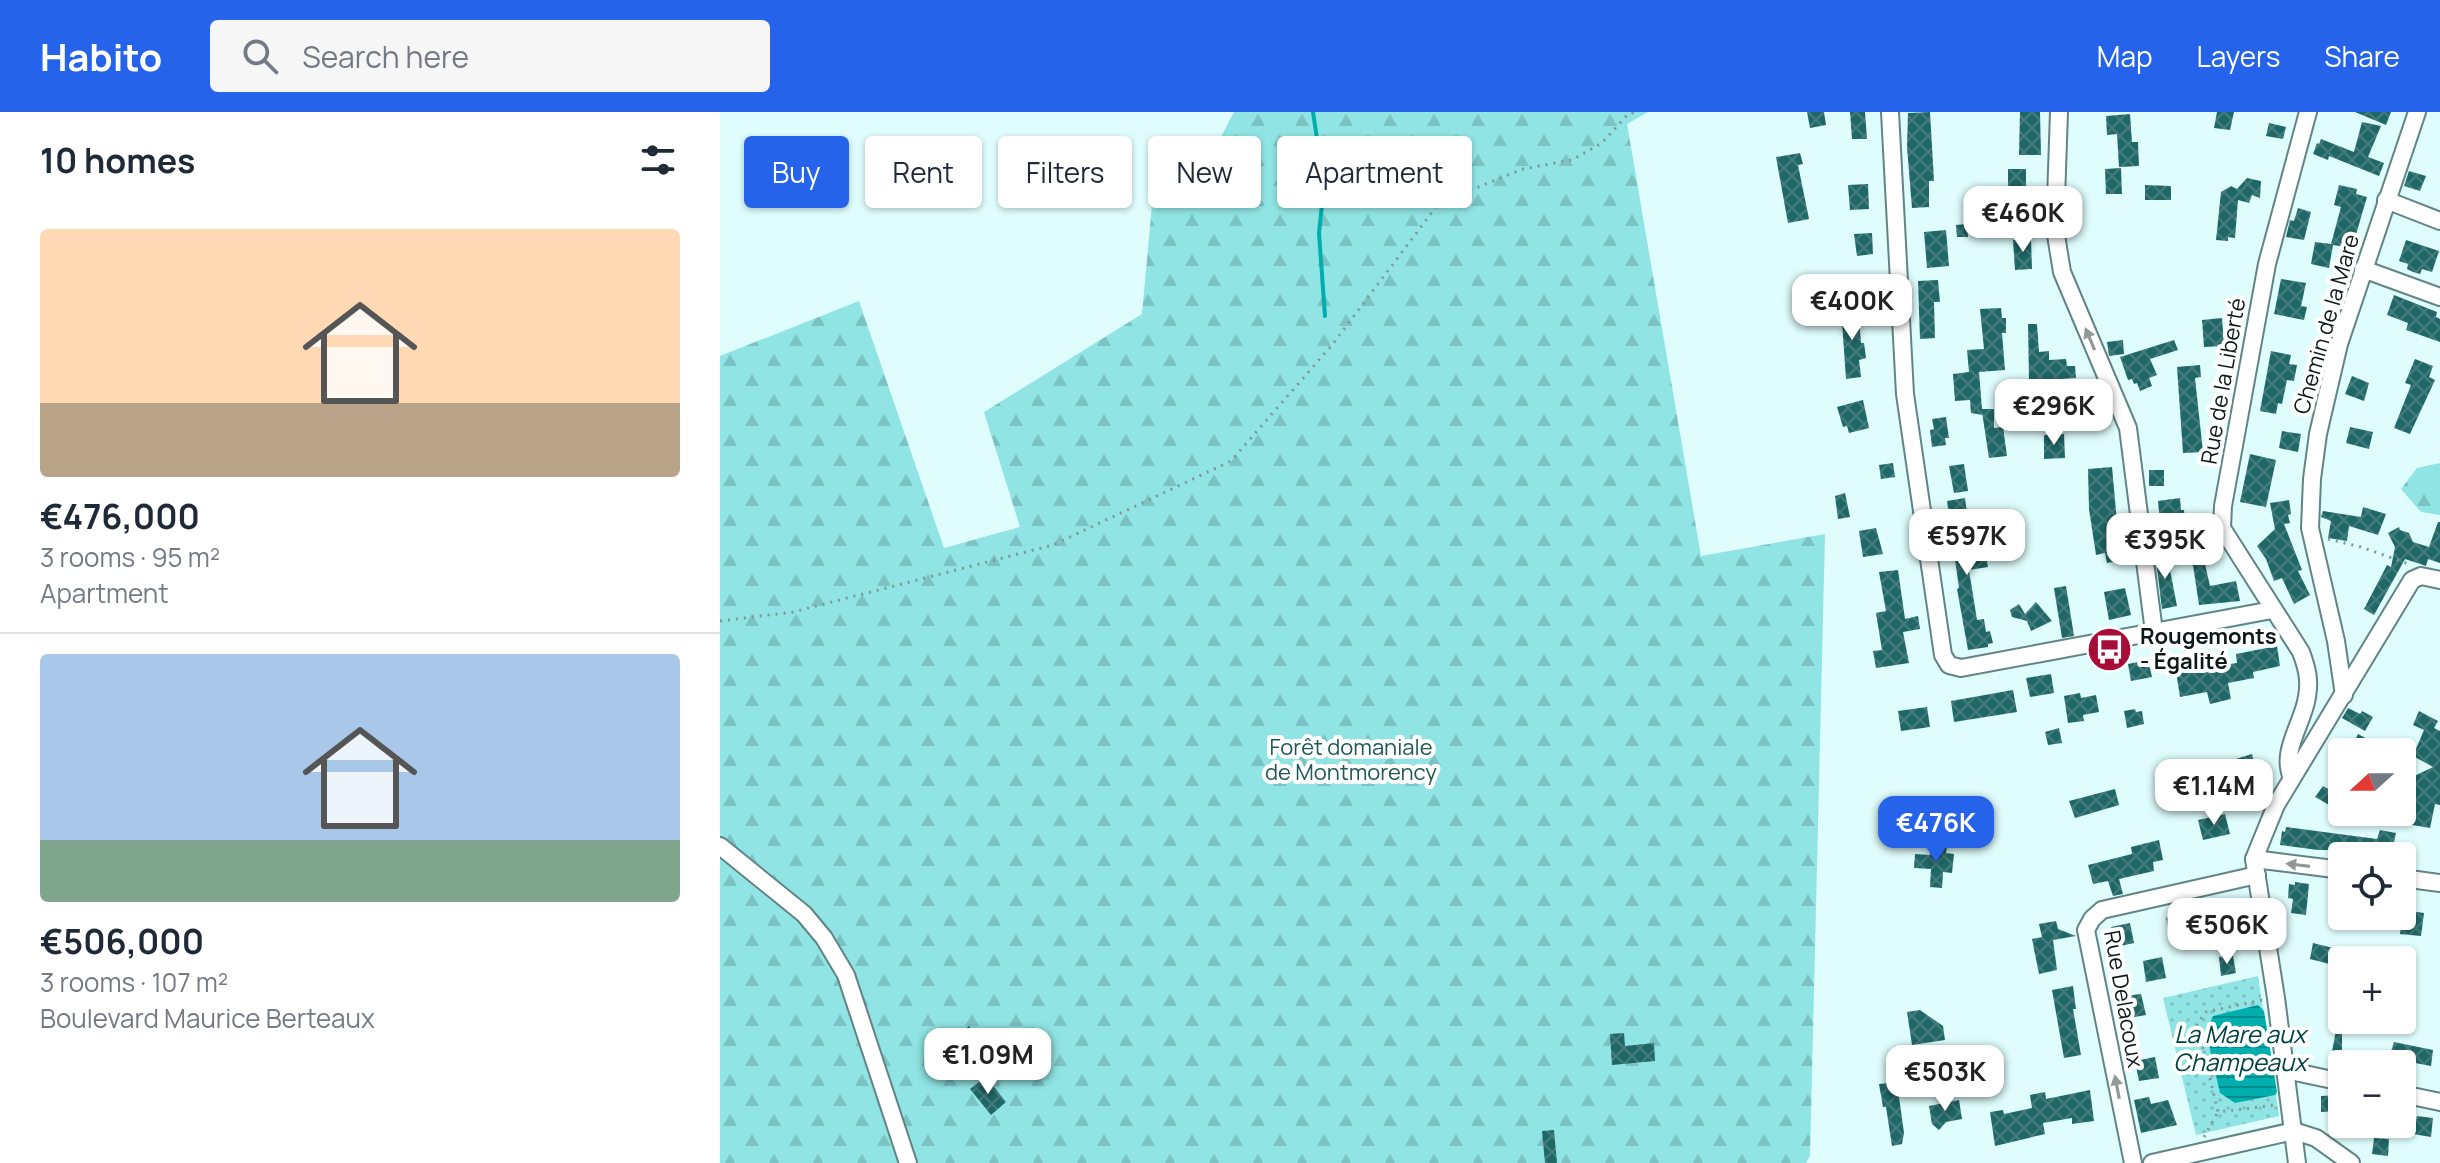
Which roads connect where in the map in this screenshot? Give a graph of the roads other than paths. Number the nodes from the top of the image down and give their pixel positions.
1 (1890, 112) edge
2 (2059, 112) edge
3 (2308, 112) edge
4 (2417, 112) edge
5 (2386, 200) junction
6 (2440, 221) edge
7 (2363, 269) junction
8 (2440, 297) edge
9 (2440, 580) edge
10 (2272, 610) junction
11 (2154, 632) junction
12 (2344, 695) junction
13 (2292, 778) junction
14 (720, 846) edge
15 (2255, 867) junction
16 (2328, 870) edge
17 (2416, 880) edge
18 (2440, 883) edge
19 (2286, 1070) junction
20 (2328, 1079) edge
21 (2416, 1097) edge
22 (2440, 1102) edge
23 (2294, 1131) junction
24 (908, 1163) edge
25 (2133, 1163) edge
26 (2152, 1163) edge
27 (2297, 1163) edge
28 (2351, 1163) edge

1 - 11 street
11 -> 2 street
3 - 10 street, Rue de la Liberté
4 - 5 street, Chemin de la Mare
5 - 6 street
5 - 7 street, Chemin de la Mare
7 - 8 street
7 - 12 street, Chemin de la Mare
9 - 12 street
10 - 11 street
10 - 13 street, Rue de la Liberté
12 - 13 street
13 - 15 street
14 - 24 street
16 -> 15 street
15 - 19 street
25 -> 15 street, Rue Delacoux
17 - 18 street
19 - 20 street
19 - 23 street
21 - 22 street
23 - 26 street
23 - 27 street
23 - 28 street

